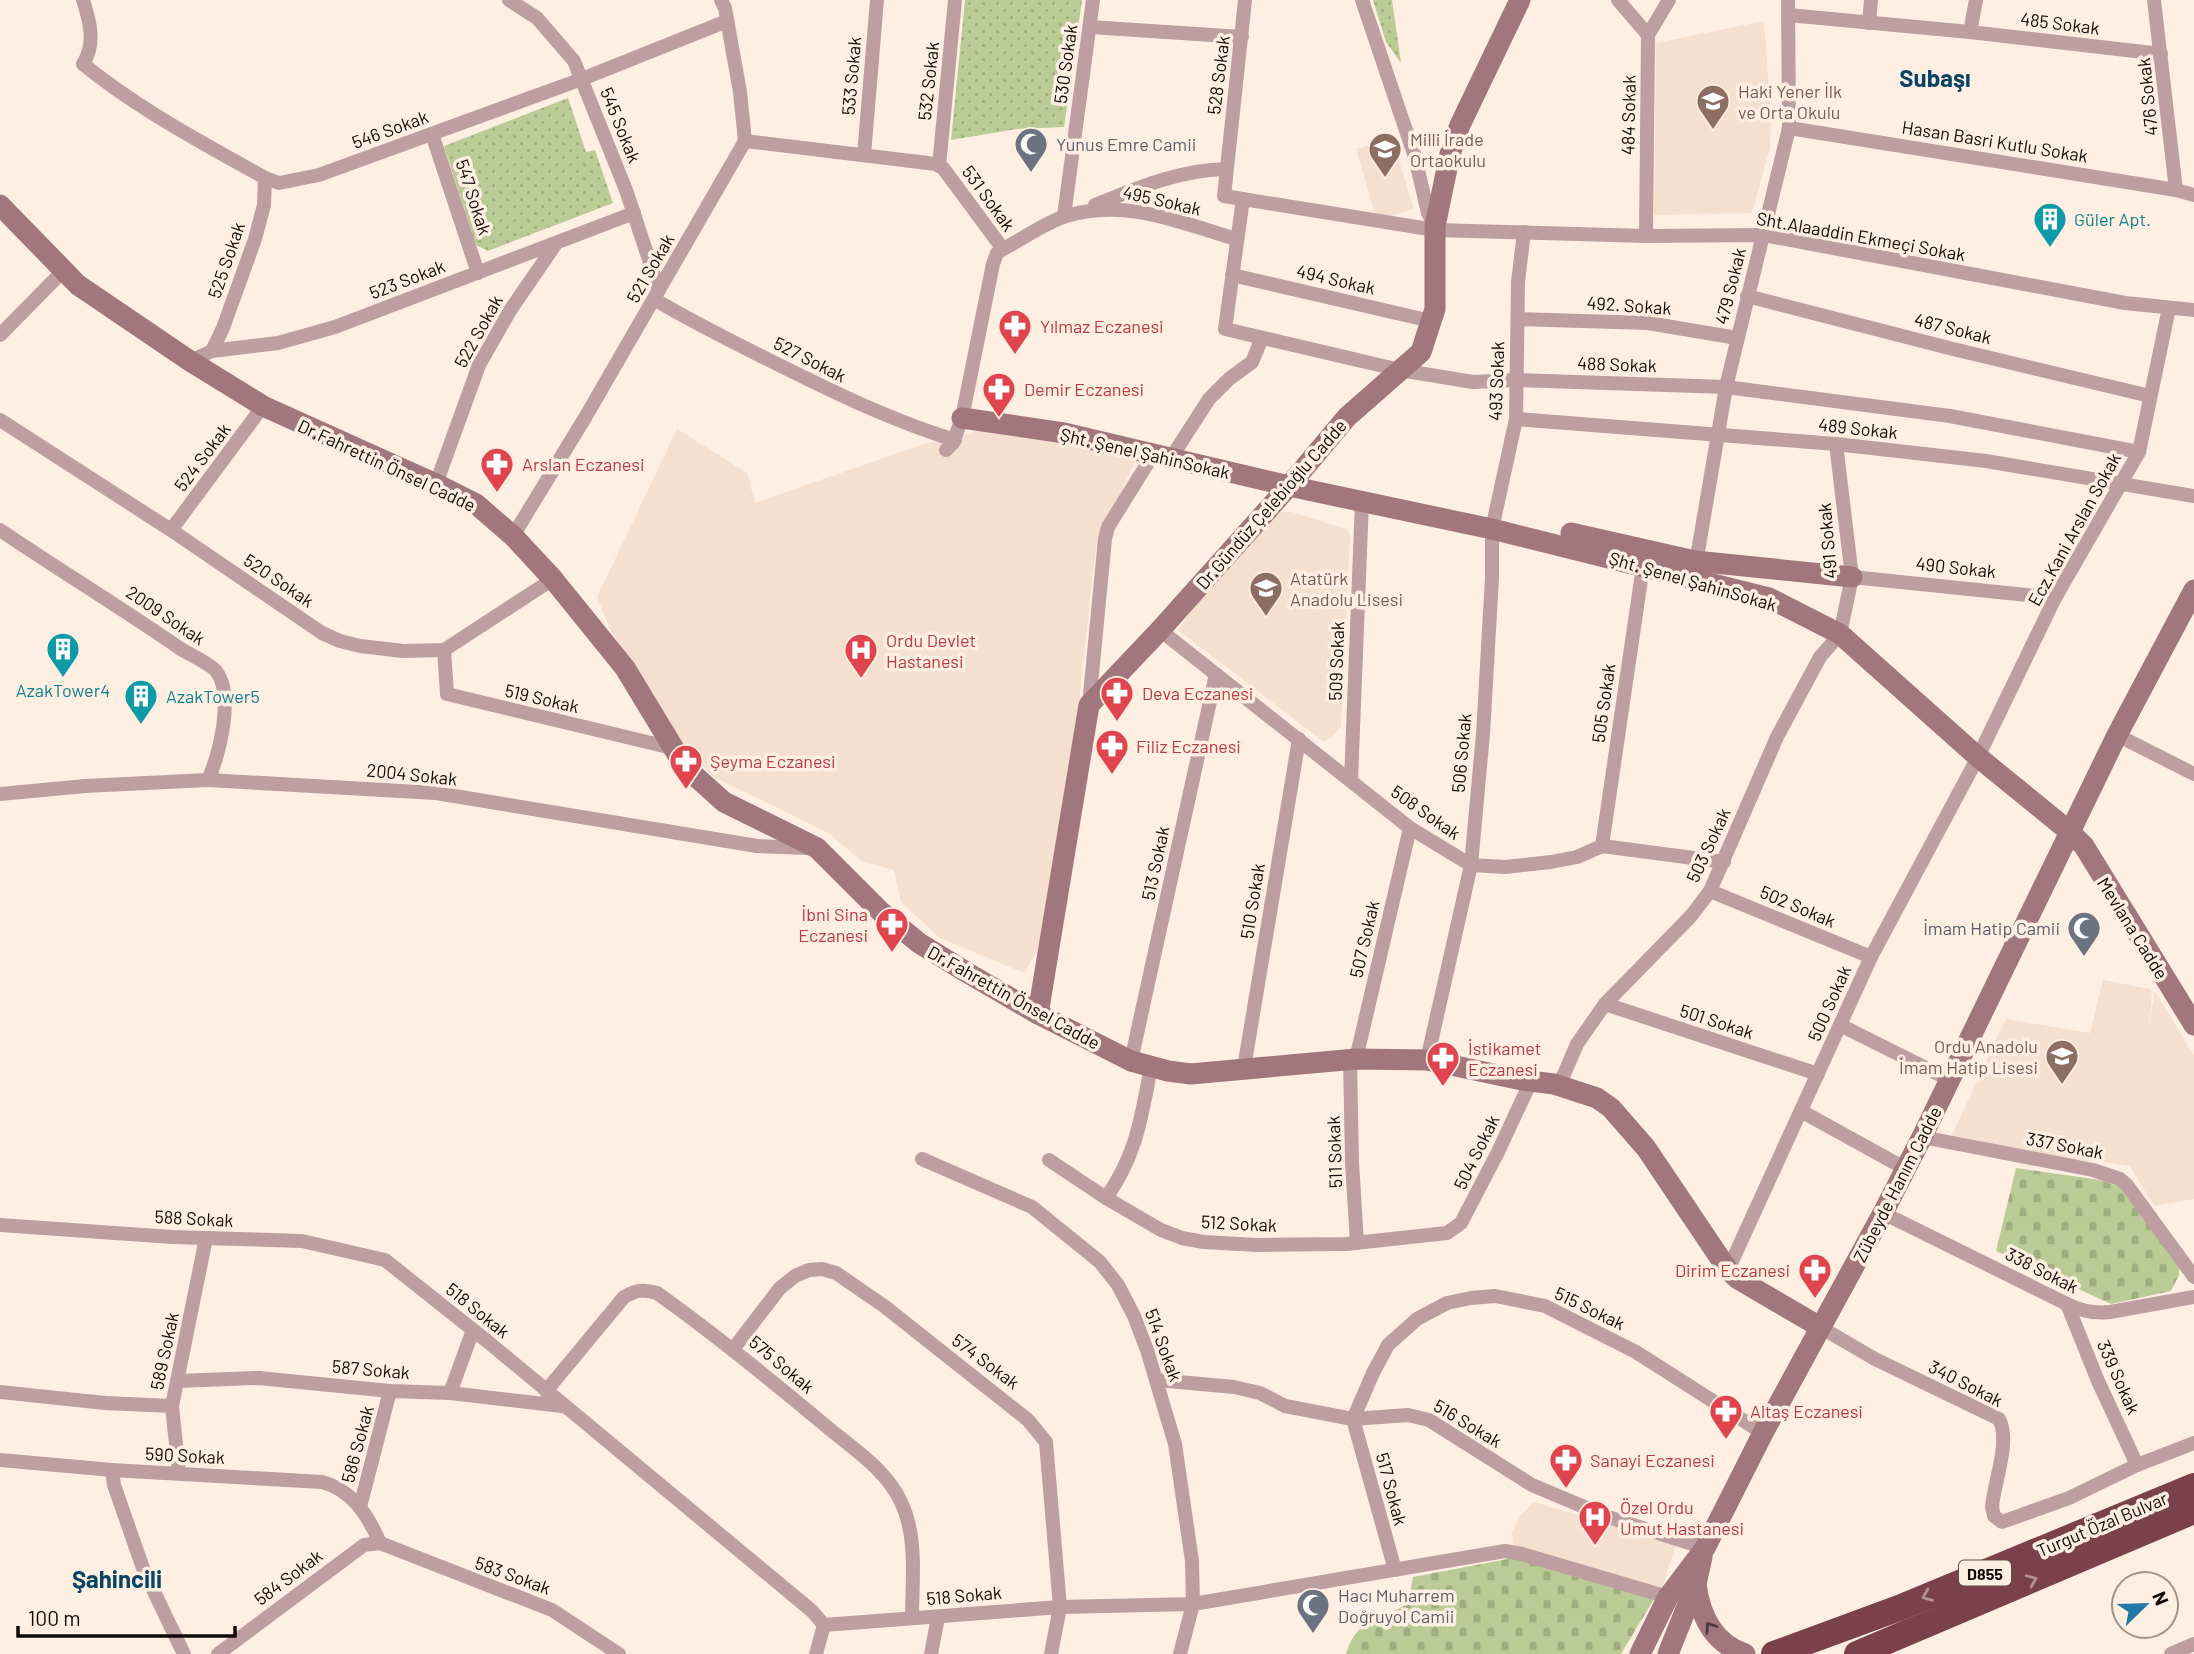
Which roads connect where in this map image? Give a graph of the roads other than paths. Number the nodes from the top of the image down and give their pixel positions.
1 (83, 0) edge
2 (509, 0) edge
3 (721, 0) edge
4 (877, 0) edge
5 (956, 0) edge
6 (1093, 0) edge
7 (1245, 0) edge
8 (1362, 0) edge
9 (1520, 0) edge
10 (1618, 0) edge
11 (1669, 0) edge
12 (1871, 0) edge
13 (1976, 0) edge
14 (2154, 0) edge
15 (1788, 8) edge
16 (727, 21) junction
17 (1869, 23) junction
18 (1090, 27) junction
19 (1970, 32) junction
20 (1648, 35) junction
21 (1242, 37) junction
22 (2161, 54) junction
23 (582, 79) junction
24 (1788, 128) junction
25 (432, 134) junction
26 (745, 141) junction
27 (863, 155) junction
28 (939, 166) junction
29 (1226, 169) junction
30 (265, 178) junction
31 (2176, 190) junction
32 (2194, 195) edge
33 (1224, 196) joint
34 (1243, 199) junction
35 (0, 205) edge
36 (634, 214) junction
37 (1064, 216) junction
38 (1435, 228) junction
39 (1524, 232) junction
40 (1763, 235) junction
41 (1646, 236) junction
42 (1236, 239) junction
43 (555, 245) junction
44 (1003, 249) junction
45 (63, 271) junction
46 (478, 273) junction
47 (1232, 275) junction
48 (656, 294) junction
49 (1746, 296) junction
50 (2169, 308) junction
51 (2194, 310) edge
52 (1518, 319) junction
53 (1431, 321) junction
54 (0, 335) edge
55 (1262, 338) junction
56 (1737, 338) junction
57 (212, 351) junction
58 (190, 361) junction
59 (1400, 370) junction
60 (1516, 380) junction
61 (1726, 387) junction
62 (2150, 396) junction
63 (263, 406) junction
64 (962, 418) junction
65 (1516, 419) junction
66 (0, 420) edge
67 (1716, 434) junction
68 (1836, 444) junction
69 (952, 447) joint
70 (2139, 452) junction
71 (1163, 456) junction
72 (436, 484) junction
73 (2123, 484) junction
74 (1289, 486) junction
75 (2194, 496) edge
76 (1362, 501) junction
77 (1492, 528) junction
78 (0, 530) edge
79 (171, 530) junction
80 (513, 536) junction
81 (1643, 566) junction
82 (1695, 571) junction
83 (1852, 577) junction
84 (553, 579) junction
85 (2194, 590) edge
86 (2055, 597) junction
87 (1160, 630) junction
88 (1840, 635) junction
89 (444, 650) junction
90 (1216, 674) junction
91 (1088, 705) junction
92 (2117, 735) junction
93 (1299, 739) junction
94 (672, 748) junction
95 (1978, 757) junction
96 (2194, 774) edge
97 (208, 780) junction
98 (1351, 780) junction
99 (0, 794) edge
100 (1410, 828) junction
101 (2070, 832) junction
102 (1602, 846) junction
103 (817, 848) junction
104 (1724, 862) junction
105 (1471, 865) junction
106 (1710, 891) junction
107 (1871, 957) junction
108 (1605, 1004) junction
109 (1038, 1014) junction
110 (1840, 1025) junction
111 (2194, 1025) edge
112 (1353, 1059) junction
113 (1427, 1060) junction
114 (1141, 1064) junction
115 (1244, 1068) junction
116 (1818, 1074) junction
117 (1950, 1080) junction
118 (1531, 1081) junction
119 (1559, 1086) junction
120 (1801, 1111) junction
121 (1922, 1137) junction
122 (922, 1159) dead end
123 (1049, 1160) dead end
124 (1906, 1169) junction
125 (1105, 1198) junction
126 (1883, 1213) junction
127 (0, 1225) edge
128 (1447, 1233) joint
129 (206, 1238) junction
130 (1357, 1243) junction
131 (385, 1260) joint
132 (1728, 1270) junction
133 (2194, 1277) edge
134 (2194, 1297) edge
135 (2067, 1304) junction
136 (1821, 1327) junction
137 (472, 1329) junction
138 (734, 1349) junction
139 (1157, 1380) junction
140 (177, 1381) junction
141 (390, 1391) junction
142 (546, 1391) junction
143 (0, 1392) edge
144 (450, 1393) junction
145 (172, 1406) junction
146 (563, 1406) junction
147 (1353, 1419) junction
148 (1763, 1433) junction
149 (2194, 1443) edge
150 (0, 1461) edge
151 (2137, 1465) junction
152 (112, 1470) junction
153 (179, 1473) junction
154 (2194, 1486) edge
155 (360, 1507) junction
156 (2194, 1511) edge
157 (383, 1545) junction
158 (1705, 1548) junction
159 (1395, 1570) junction
160 (1696, 1584) junction
161 (1193, 1604) junction
162 (1663, 1605) junction
163 (1060, 1607) junction
164 (938, 1617) junction
165 (912, 1618) junction
166 (824, 1625) junction
167 (2194, 1644) edge
168 (1887, 1648) edge
169 (1672, 1651) edge
170 (184, 1654) edge
171 (218, 1654) edge
172 (619, 1654) edge
173 (816, 1654) edge
174 (931, 1654) edge
175 (1051, 1654) edge
176 (1180, 1654) edge
177 (1640, 1654) edge
178 (1745, 1654) edge
179 (1774, 1654) edge
180 (1857, 1654) edge
181 (2171, 1654) edge

1 - 30 street, 546 Sokak
2 - 23 street, 545 Sokak
3 - 16 street
4 - 27 street, 533 Sokak
5 - 28 street, 532 Sokak
6 - 18 street, 530 Sokak
7 - 21 street, 528 Sokak
8 - 38 street
9 - 38 street, Dr.Gündüz Çelebioğlu Cadde
10 - 20 street
11 - 20 street
12 - 17 street
13 - 19 street
14 - 22 street, 476 Sokak
15 - 17 street, 485 Sokak
15 - 24 street, 479 Sokak
16 - 23 street, 546 Sokak
16 - 26 street
17 - 19 street, 485 Sokak
18 - 21 street
18 - 37 street, 530 Sokak
19 - 22 street, 485 Sokak
20 - 41 street, 484 Sokak
21 - 29 street, 528 Sokak
22 - 31 street, 476 Sokak
23 - 25 street, 546 Sokak
23 - 36 street, 545 Sokak
24 - 31 street, Hasan Basri Kutlu Sokak
24 - 40 street, 479 Sokak
25 - 30 street, 546 Sokak
25 - 46 street, 547 Sokak
26 - 27 street, 531 Sokak
26 - 48 street, 521 Sokak
27 - 28 street, 531 Sokak
28 - 44 street, 531 Sokak
29 - 33 street, 528 Sokak
29 - 37 street
30 - 57 street, 525 Sokak
31 - 32 street, Hasan Basri Kutlu Sokak
33 - 34 street, Sht.Alaaddin Ekmeçi Sokak
34 - 38 street, Sht.Alaaddin Ekmeçi Sokak
34 - 42 street, 488 Sokak
35 - 45 street, Dr.Fahrettin Önsel Cadde
36 - 43 street, 523 Sokak
36 - 48 street, 545 Sokak
37 - 42 street, 495 Sokak
37 - 44 street, 495 Sokak
38 - 39 street, Sht.Alaaddin Ekmeçi Sokak
38 - 53 street, Dr.Gündüz Çelebioğlu Cadde
39 - 41 street, Sht.Alaaddin Ekmeçi Sokak
39 - 52 street, 493 Sokak
40 - 41 street, Sht.Alaaddin Ekmeçi Sokak
40 - 49 street, 479 Sokak
40 - 50 street, Sht.Alaaddin Ekmeçi Sokak
42 - 47 street, 488 Sokak
43 - 46 street, 523 Sokak
43 - 72 street, 522 Sokak
44 - 64 street, 531 Sokak
45 - 54 street
45 - 58 street, Dr.Fahrettin Önsel Cadde
46 - 57 street, 523 Sokak
47 - 53 street, 494 Sokak
47 - 55 street, 488 Sokak
48 - 69 street, 527 Sokak
48 - 80 street, 521 Sokak
49 - 56 street, 479 Sokak
49 - 62 street, 487 Sokak
50 - 51 street, Sht.Alaaddin Ekmeçi Sokak
50 - 62 street, Ecz.Kani Arslan Sokak
52 - 56 street, 492. Sokak
52 - 60 street, 493 Sokak
53 - 59 street, Dr.Gündüz Çelebioğlu Cadde
55 - 59 street, 488 Sokak
55 - 71 street
56 - 61 street, 479 Sokak
57 - 58 street, 523 Sokak
58 - 63 street, Dr.Fahrettin Önsel Cadde
59 - 60 street, 488 Sokak
59 - 74 street, Dr.Gündüz Çelebioğlu Cadde
60 - 61 street, 488 Sokak
60 - 65 street, 493 Sokak
61 - 67 street, 479 Sokak
61 - 70 street, 488 Sokak
62 - 70 street, Ecz.Kani Arslan Sokak
63 - 72 street, Dr.Fahrettin Önsel Cadde
63 - 79 street, 524 Sokak
64 - 69 street, 531 Sokak
64 - 71 street, Şht. Şenel ŞahinSokak
65 - 67 street, 489 Sokak
65 - 77 street, 493 Sokak
66 - 79 street, 520 Sokak
67 - 68 street, 489 Sokak
67 - 82 street, 479 Sokak
68 - 73 street, 489 Sokak
68 - 83 street, 491 Sokak
70 - 73 street, Ecz.Kani Arslan Sokak
71 - 74 street, Şht. Şenel ŞahinSokak
71 - 91 street
72 - 80 street, Dr.Fahrettin Önsel Cadde
73 - 75 street, 489 Sokak
73 - 86 street, Ecz.Kani Arslan Sokak
74 - 76 street, Şht. Şenel ŞahinSokak
74 - 87 street, Dr.Gündüz Çelebioğlu Cadde
76 - 77 street, Şht. Şenel ŞahinSokak
76 - 98 street, 509 Sokak
77 - 81 street, Şht. Şenel ŞahinSokak
77 - 82 street, Şht. Şenel ŞahinSokak
77 - 105 street, 506 Sokak
78 - 97 street, 2009 Sokak
79 - 89 street, 520 Sokak
80 - 84 street, Dr.Fahrettin Önsel Cadde
81 - 82 street, Şht. Şenel ŞahinSokak
81 - 102 street, 505 Sokak
82 - 83 street, Şht. Şenel ŞahinSokak
82 - 88 street, Şht. Şenel ŞahinSokak
83 - 86 street, 490 Sokak
83 - 88 street, 491 Sokak
84 - 89 street
84 - 94 street, Dr.Fahrettin Önsel Cadde
85 - 92 street, Zübeyde Hanım Cadde
86 - 95 street, Ecz.Kani Arslan Sokak
87 - 90 street, 508 Sokak
87 - 91 street, Dr.Gündüz Çelebioğlu Cadde
88 - 95 street, Şht. Şenel ŞahinSokak
88 - 104 street, 503 Sokak
89 - 94 street, 519 Sokak
90 - 93 street, 508 Sokak
90 - 114 street, 513 Sokak
91 - 109 street
92 - 96 street
92 - 101 street, Zübeyde Hanım Cadde
93 - 98 street, 508 Sokak
93 - 115 street, 510 Sokak
94 - 103 street, Dr.Fahrettin Önsel Cadde
95 - 101 street, Şht. Şenel ŞahinSokak
95 - 107 street, 500 Sokak
97 - 99 street, 2004 Sokak
97 - 103 street, 2004 Sokak
98 - 100 street, 508 Sokak
100 - 105 street, 508 Sokak
100 - 112 street, 507 Sokak
101 - 111 street, Mevlana Cadde
101 - 117 street, Zübeyde Hanım Cadde
102 - 104 street, 508 Sokak
102 - 105 street, 508 Sokak
103 - 109 street, Dr.Fahrettin Önsel Cadde
104 - 106 street, 503 Sokak
105 - 113 street, 506 Sokak
106 - 107 street, 502 Sokak
106 - 108 street, 503 Sokak
107 - 110 street, 500 Sokak
108 - 116 street, 501 Sokak
108 - 119 street, 503 Sokak
109 - 114 street, Dr.Fahrettin Önsel Cadde
110 - 116 street, 500 Sokak
110 - 117 street
112 - 113 street, Dr.Fahrettin Önsel Cadde
112 - 115 street, Dr.Fahrettin Önsel Cadde
112 - 130 street, 511 Sokak
113 - 118 street, Dr.Fahrettin Önsel Cadde
114 - 115 street, Dr.Fahrettin Önsel Cadde
114 - 125 street, 513 Sokak
116 - 120 street, 500 Sokak
117 - 121 street, Zübeyde Hanım Cadde
118 - 119 street, Dr.Fahrettin Önsel Cadde
118 - 128 street, 504 Sokak
119 - 132 street, Dr.Fahrettin Önsel Cadde
120 - 124 street
120 - 132 street, 500 Sokak
121 - 124 street, Zübeyde Hanım Cadde
121 - 133 street, 337 Sokak
122 - 139 street, 514 Sokak
123 - 125 street, 512 Sokak
124 - 126 street, Zübeyde Hanım Cadde
125 - 130 street, 512 Sokak
126 - 135 street, 338 Sokak
126 - 136 street, Zübeyde Hanım Cadde
127 - 129 street, 588 Sokak
128 - 130 street, 512 Sokak
129 - 131 street, 588 Sokak
129 - 140 street, 589 Sokak
131 - 137 street, 518 Sokak
132 - 136 street, Dr.Fahrettin Önsel Cadde
134 - 135 street, 338 Sokak
135 - 151 street, 339 Sokak
136 - 148 street, Zübeyde Hanım Cadde
136 - 151 street, 340 Sokak
137 - 142 street, 518 Sokak
137 - 144 street
138 - 142 street, 575 Sokak
138 - 163 street, 574 Sokak
138 - 165 street, 575 Sokak
139 - 147 street, 516 Sokak
139 - 161 street, 514 Sokak
140 - 141 street, 587 Sokak
140 - 145 street, 589 Sokak
141 - 144 street, 587 Sokak
141 - 155 street, 586 Sokak
142 - 146 street, 518 Sokak
143 - 145 street
144 - 146 street, 587 Sokak
145 - 153 street, 589 Sokak
146 - 166 street, 518 Sokak
147 - 148 street, 515 Sokak
147 - 158 street, 516 Sokak
147 - 159 street, 517 Sokak
148 - 158 street, Zübeyde Hanım Cadde
149 - 151 street
150 - 152 street, 590 Sokak
152 - 153 street, 590 Sokak
152 - 170 street
153 - 155 street, 590 Sokak
154 -> 179 highway, Turgut Özal Bulvar / D855
155 - 157 street, 586 Sokak
168 -> 156 highway, Turgut Özal Bulvar / D855
157 - 171 street, 584 Sokak
157 - 172 street, 583 Sokak
158 - 160 street, Zübeyde Hanım Cadde
158 - 162 street, Zübeyde Hanım Cadde
159 - 161 street, 518 Sokak
159 - 162 street, 518 Sokak
160 - 169 street, Zübeyde Hanım Cadde
178 -> 160 street
161 - 163 street, 518 Sokak
161 - 176 street, 514 Sokak
162 - 169 street
162 - 177 street, Zübeyde Hanım Cadde
163 - 164 street, 518 Sokak
163 - 175 street, 574 Sokak
164 - 165 street, 518 Sokak
164 - 174 street
165 - 166 street, 518 Sokak
166 - 173 street
167 - 181 street
168 - 180 highway, Turgut Özal Bulvar / D855

